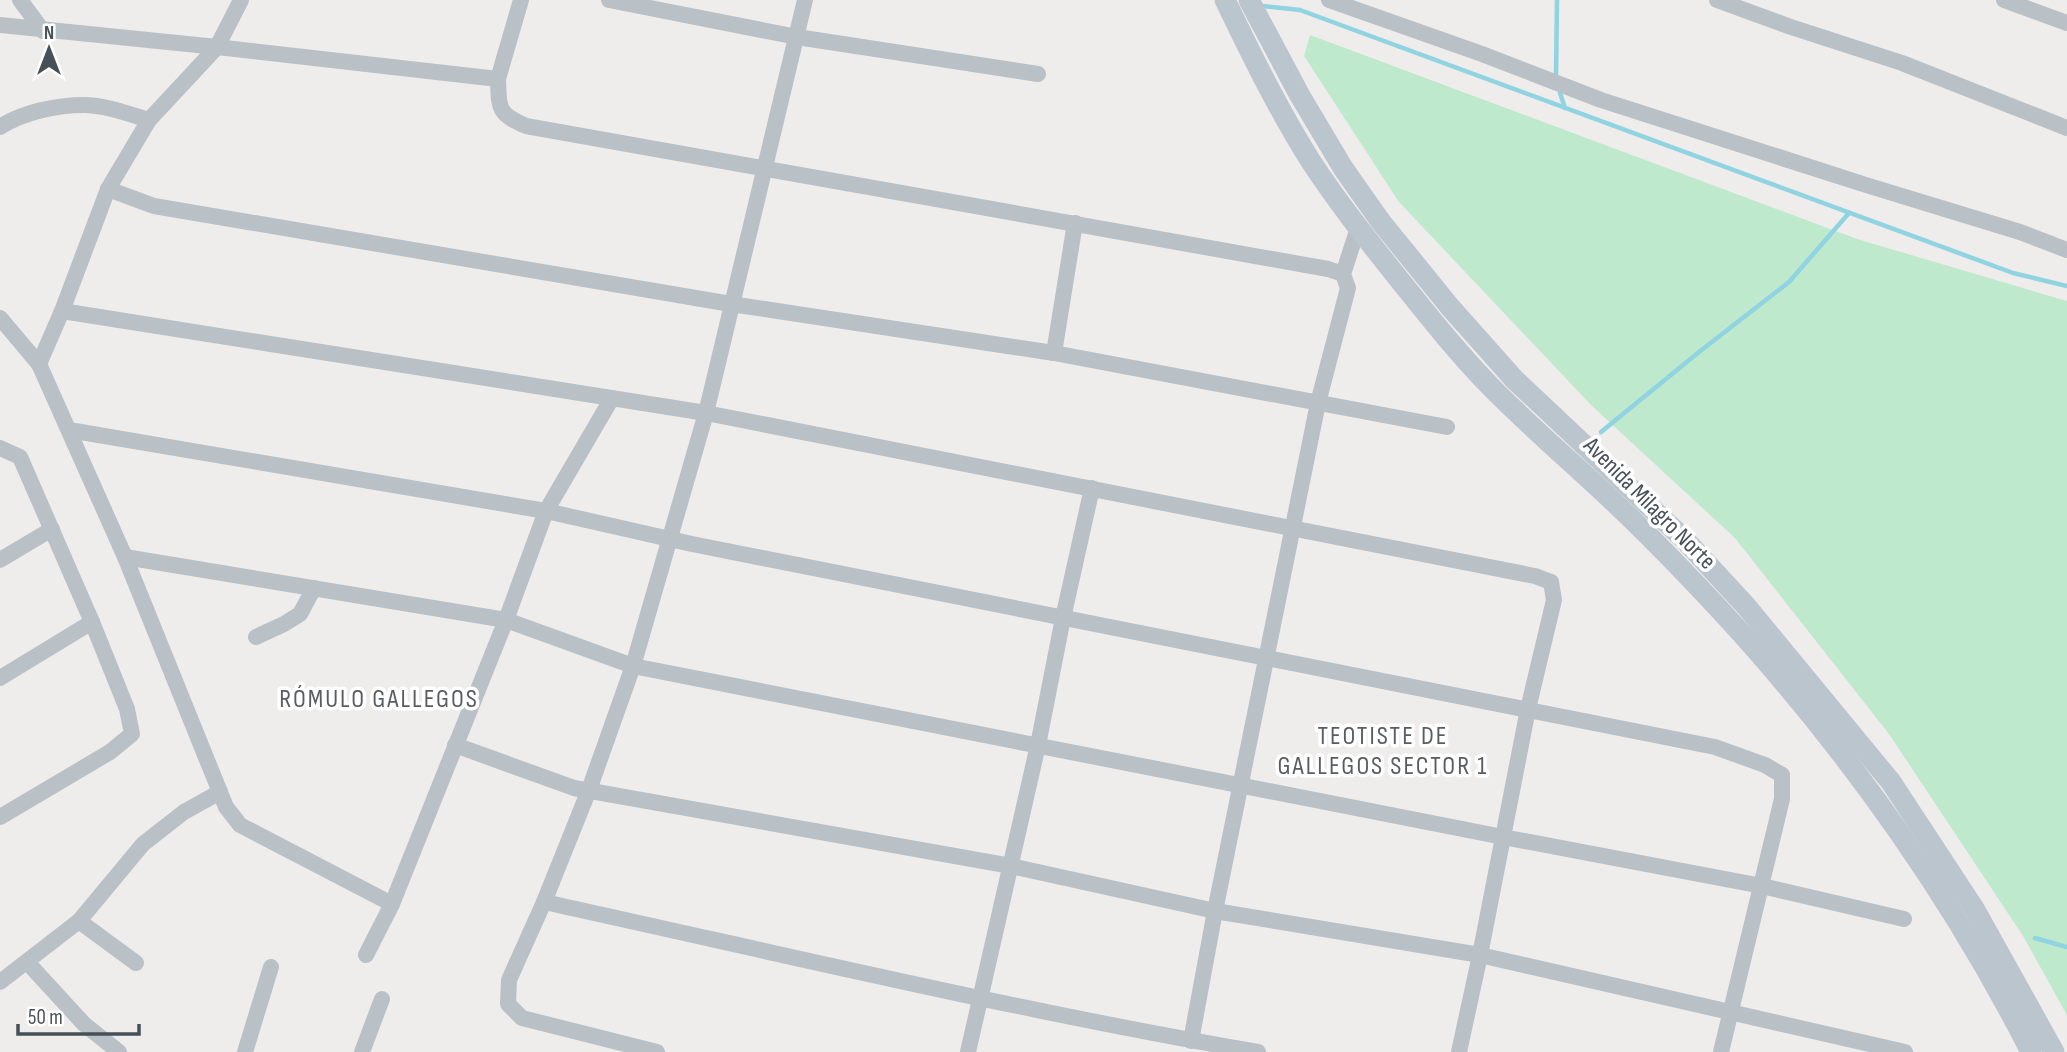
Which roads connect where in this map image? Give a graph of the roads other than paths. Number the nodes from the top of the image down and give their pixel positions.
1 (20, 0) edge
2 (241, 0) edge
3 (521, 0) edge
4 (609, 0) edge
5 (805, 0) edge
6 (1225, 0) edge
7 (1249, 0) edge
8 (1717, 0) edge
9 (2004, 0) edge
10 (1338, 1) edge
11 (2067, 23) edge
12 (0, 26) edge
13 (43, 31) junction
14 (797, 37) junction
15 (216, 47) junction
16 (1038, 74) dead end
17 (498, 79) junction
18 (149, 120) junction
19 (0, 127) edge
20 (2067, 128) edge
21 (765, 169) junction
22 (108, 189) junction
23 (1075, 223) junction
24 (1357, 228) junction
25 (2067, 250) edge
26 (1343, 274) junction
27 (732, 304) junction
28 (62, 311) junction
29 (0, 318) edge
30 (1054, 353) junction
31 (39, 364) junction
32 (612, 398) junction
33 (1318, 403) junction
34 (706, 413) junction
35 (1447, 427) dead end
36 (69, 430) junction
37 (0, 448) edge
38 (1091, 488) junction
39 (546, 511) junction
40 (1293, 529) junction
41 (52, 530) junction
42 (670, 539) junction
43 (125, 557) junction
44 (0, 561) edge
45 (314, 588) junction
46 (1063, 618) junction
47 (506, 620) junction
48 (92, 622) junction
49 (256, 637) dead end
50 (1267, 658) junction
51 (633, 666) junction
52 (0, 678) edge
53 (1528, 709) junction
54 (455, 745) junction
55 (1038, 745) junction
56 (1242, 785) junction
57 (589, 790) junction
58 (220, 792) junction
59 (0, 817) edge
60 (1503, 837) junction
61 (1011, 866) junction
62 (1762, 886) junction
63 (544, 902) junction
64 (392, 904) junction
65 (1215, 911) junction
66 (1904, 919) dead end
67 (79, 921) junction
68 (366, 956) dead end
69 (1480, 956) junction
70 (27, 962) junction
71 (136, 963) dead end
72 (271, 967) dead end
73 (0, 982) edge
74 (980, 997) junction
75 (382, 999) dead end
76 (1730, 1012) junction
77 (1191, 1041) junction
78 (119, 1052) edge
79 (245, 1052) edge
80 (362, 1052) edge
81 (657, 1052) edge
82 (968, 1052) edge
83 (1258, 1052) edge
84 (1459, 1052) edge
85 (1721, 1052) edge
86 (1905, 1052) edge
87 (2031, 1052) edge
88 (2054, 1052) edge

1 - 13 street
2 - 15 street
3 - 17 street
4 - 14 street
5 - 14 street
6 - 24 main road, Avenida Milagro Norte
7 - 88 main road, Avenida Milagro Norte
8 - 20 street
9 - 11 street
10 - 25 street
12 - 13 street
13 - 15 street
14 - 16 street
14 - 21 street
15 - 17 street
15 - 18 street
17 - 21 street
18 - 19 street
18 - 22 street
21 - 23 street
21 - 27 street
22 - 27 street
22 - 28 street
23 - 26 street
23 - 30 street
24 - 26 street
24 - 87 main road, Avenida Milagro Norte
26 - 33 street
27 - 30 street
27 - 34 street
28 - 31 street
28 - 32 street
29 - 31 street
30 - 33 street
31 - 36 street
32 - 34 street
32 - 39 street
33 - 35 street
33 - 40 street
34 - 38 street
34 - 42 street
36 - 39 street
36 - 43 street
37 - 41 street
38 - 40 street
38 - 46 street
39 - 42 street
39 - 47 street
40 - 50 street
40 - 53 street
41 - 44 street
41 - 48 street
42 - 46 street
42 - 51 street
43 - 45 street
43 - 58 street
45 - 47 street
45 - 49 street
46 - 50 street
46 - 55 street
47 - 51 street
47 - 54 street
48 - 52 street
48 - 59 street
50 - 53 street
50 - 56 street
51 - 55 street
51 - 57 street
53 - 60 street
53 - 62 street
54 - 57 street
54 - 64 street
55 - 56 street
55 - 61 street
56 - 60 street
56 - 65 street
57 - 61 street
57 - 63 street
58 - 64 street
58 - 67 street
60 - 62 street
60 - 69 street
61 - 65 street
61 - 74 street
62 - 66 street
62 - 76 street
63 - 74 street
63 - 81 street
64 - 68 street
65 - 69 street
65 - 77 street
67 - 70 street
67 - 71 street
69 - 76 street
69 - 84 street
70 - 73 street
70 - 78 street
72 - 79 street
74 - 77 street
74 - 82 street
75 - 80 street
76 - 85 street
76 - 86 street
77 - 83 street

